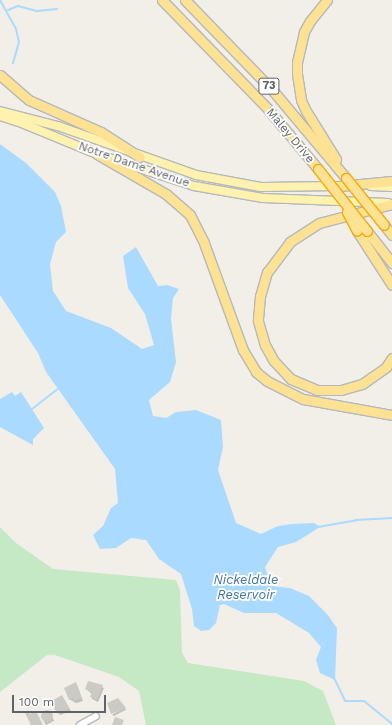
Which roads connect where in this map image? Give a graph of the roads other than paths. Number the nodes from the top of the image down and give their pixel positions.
1 (156, 0) edge
2 (162, 0) edge
3 (185, 0) edge
4 (327, 0) edge
5 (177, 14) junction
6 (0, 75) edge
7 (0, 111) edge
8 (0, 116) edge
9 (97, 154) junction
10 (140, 156) junction
11 (346, 178) junction
12 (392, 181) edge
13 (392, 187) edge
14 (338, 190) junction
15 (392, 203) edge
16 (392, 235) edge
17 (392, 263) edge
18 (392, 285) edge
19 (392, 358) edge
20 (392, 416) edge
21 (96, 716) dead end
22 (80, 725) edge

1 - 5 highway
2 - 5 highway, Maley Drive / 73
3 - 11 highway, Maley Drive / 73
4 - 11 highway
5 - 14 highway, Maley Drive / 73, bridge
6 - 10 highway
7 - 10 main road, Notre Dame Avenue
8 - 9 main road, Notre Dame Avenue
9 - 15 main road, Notre Dame Avenue
9 - 20 highway
10 - 14 main road, Notre Dame Avenue
11 - 16 highway, Maley Drive / 73, bridge
12 - 14 highway
13 - 14 main road, Notre Dame Avenue
14 - 17 highway, Maley Drive / 73, bridge
14 - 18 highway, bridge
15 - 19 highway
21 - 22 street

